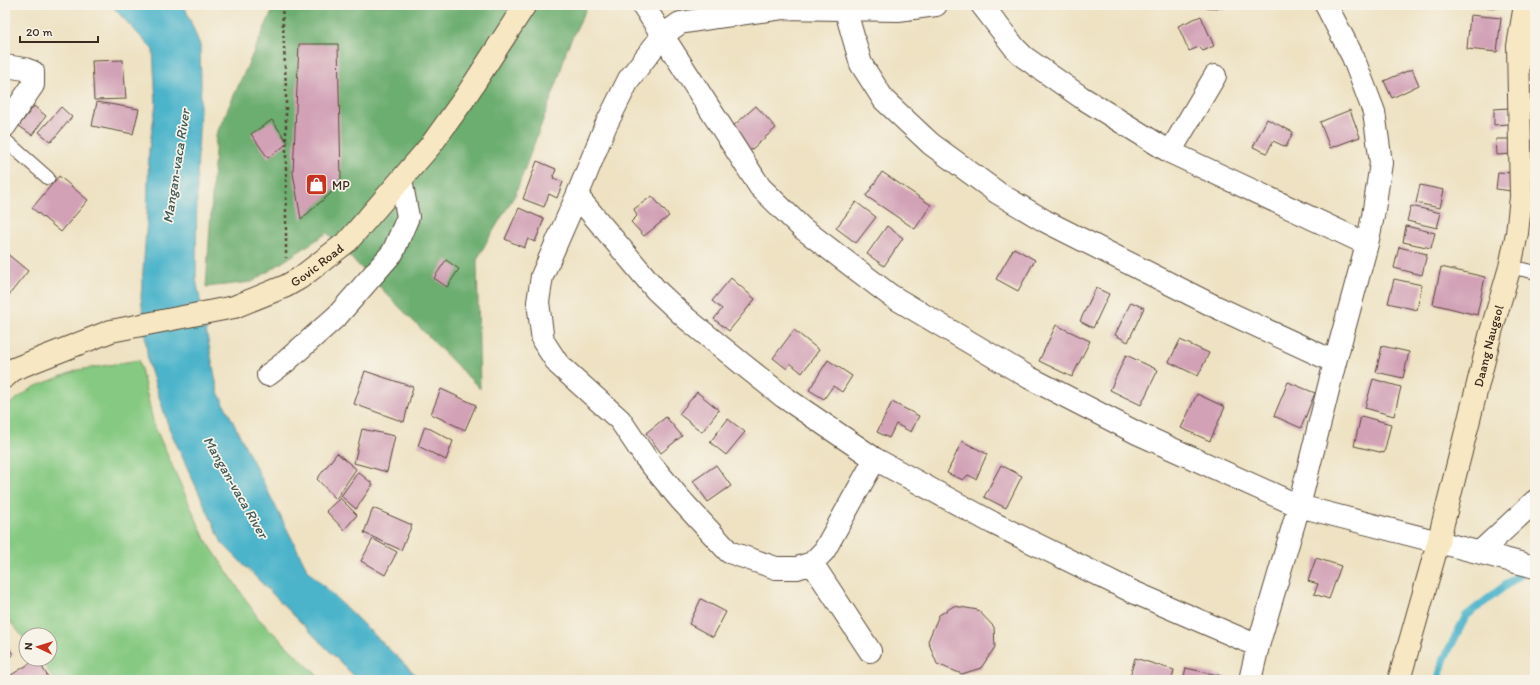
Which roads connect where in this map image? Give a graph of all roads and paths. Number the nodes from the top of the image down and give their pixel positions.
1 (282, 5) edge
2 (525, 5) edge
3 (644, 5) edge
4 (936, 5) edge
5 (982, 5) edge
6 (1326, 5) edge
7 (1525, 5) edge
8 (845, 8) junction
9 (663, 35) junction
10 (5, 66) edge
11 (1215, 76) dead end
12 (5, 126) edge
13 (5, 140) edge
14 (1170, 152) junction
15 (48, 178) dead end
16 (401, 180) junction
17 (577, 196) junction
18 (1366, 244) junction
19 (1510, 267) junction
20 (1535, 272) edge
21 (286, 286) junction
22 (1334, 362) junction
23 (268, 375) dead end
24 (5, 377) edge
25 (875, 458) junction
26 (1535, 501) edge
27 (1299, 506) junction
28 (1438, 542) junction
29 (1480, 552) junction
30 (812, 563) junction
31 (1535, 567) edge
32 (1258, 646) junction
33 (870, 650) dead end
34 (1250, 680) edge
35 (1399, 680) edge

1 - 21 path
2 - 16 main road, Govic Road
3 - 9 street
4 - 8 street
5 - 14 street
6 - 18 street
7 - 19 main road, Daang Naugsol
8 - 9 street
8 - 22 street
9 - 17 street
9 - 27 street
10 - 12 street
11 - 14 street
13 - 15 lane
14 - 18 street
16 - 21 main road, Govic Road
16 - 23 street
17 - 25 street
17 - 30 street
18 - 22 street
19 - 20 lane
19 - 28 main road, Daang Naugsol
21 - 24 main road, Govic Road
22 - 27 street
25 - 30 street
25 - 32 street
26 - 29 street
27 - 28 street
27 - 32 street
28 - 29 street
28 - 35 main road, Daang Naugsol
29 - 31 street
30 - 33 street
32 - 34 street

